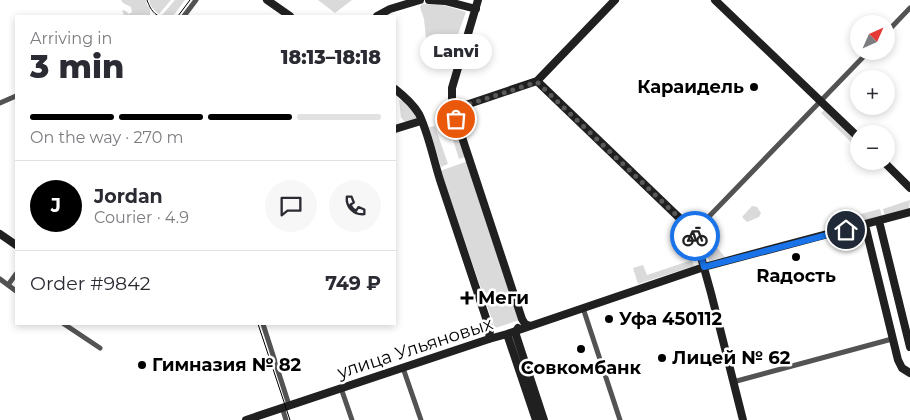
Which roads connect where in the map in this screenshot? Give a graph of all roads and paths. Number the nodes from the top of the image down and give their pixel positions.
1 (196, 0) edge
2 (267, 0) edge
3 (387, 0) edge
4 (420, 0) edge
5 (429, 0) edge
6 (478, 0) edge
7 (615, 0) edge
8 (715, 0) edge
9 (408, 1) edge
10 (390, 8) junction
11 (476, 8) junction
12 (910, 8) edge
13 (185, 15) edge
14 (289, 15) edge
15 (379, 15) edge
16 (895, 24) edge
17 (861, 60) edge
18 (537, 82) junction
19 (396, 90) edge
20 (15, 96) edge
21 (822, 102) junction
22 (0, 103) edge
23 (454, 109) junction
24 (421, 121) junction
25 (396, 129) edge
26 (850, 129) edge
27 (892, 170) edge
28 (910, 188) edge
29 (910, 212) edge
30 (880, 221) junction
31 (865, 225) junction
32 (694, 232) junction
33 (0, 234) edge
34 (15, 244) edge
35 (704, 267) junction
36 (15, 275) edge
37 (0, 279) edge
38 (8, 285) junction
39 (15, 290) edge
40 (583, 308) junction
41 (522, 319) junction
42 (66, 325) edge
43 (263, 325) edge
44 (530, 326) junction
45 (490, 330) junction
46 (516, 331) junction
47 (507, 334) junction
48 (489, 339) junction
49 (892, 339) junction
50 (910, 347) edge
51 (100, 348) dead end
52 (895, 350) junction
53 (403, 368) junction
54 (910, 373) edge
55 (733, 382) junction
56 (341, 388) junction
57 (286, 406) junction
58 (246, 420) edge
59 (286, 420) edge
60 (352, 420) edge
61 (421, 420) edge
62 (536, 420) edge
63 (544, 420) edge
64 (620, 420) edge
65 (743, 420) edge

1 - 13 street
2 - 14 main road
3 - 10 main road
4 - 9 main road
5 - 11 main road
6 - 11 main road
7 - 18 main road
8 - 21 main road
9 - 10 main road
10 - 15 main road
11 - 23 main road
12 - 16 street
17 - 21 street
18 - 23 main road
18 - 32 main road
19 - 24 main road
20 - 22 street
21 - 26 main road
21 - 32 street
23 - 41 main road
24 - 25 main road
24 - 45 main road
27 - 28 main road
29 - 30 main road, улица Ульяновых
30 - 31 main road, улица Ульяновых
30 - 50 main road
31 - 35 main road, улица Ульяновых
31 - 49 main road
32 - 35 main road
33 - 34 main road
35 - 40 main road, улица Ульяновых
35 - 55 main road
36 - 38 street
37 - 38 street
38 - 39 street
40 - 44 main road, улица Ульяновых
40 - 64 street
41 - 44 main road
41 - 46 main road
42 - 51 street
43 - 57 street
44 - 46 main road, улица Ульяновых
45 - 47 main road
45 - 48 main road
46 - 47 main road, улица Ульяновых
46 - 63 main road
47 - 48 main road, улица Ульяновых
47 - 62 main road
48 - 53 main road, улица Ульяновых
49 - 52 main road
49 - 55 street
50 - 52 main road
52 - 54 main road
53 - 56 main road, улица Ульяновых
53 - 61 street
55 - 65 main road
56 - 57 main road, улица Ульяновых
56 - 60 street
57 - 58 main road, улица Ульяновых
57 - 59 street

